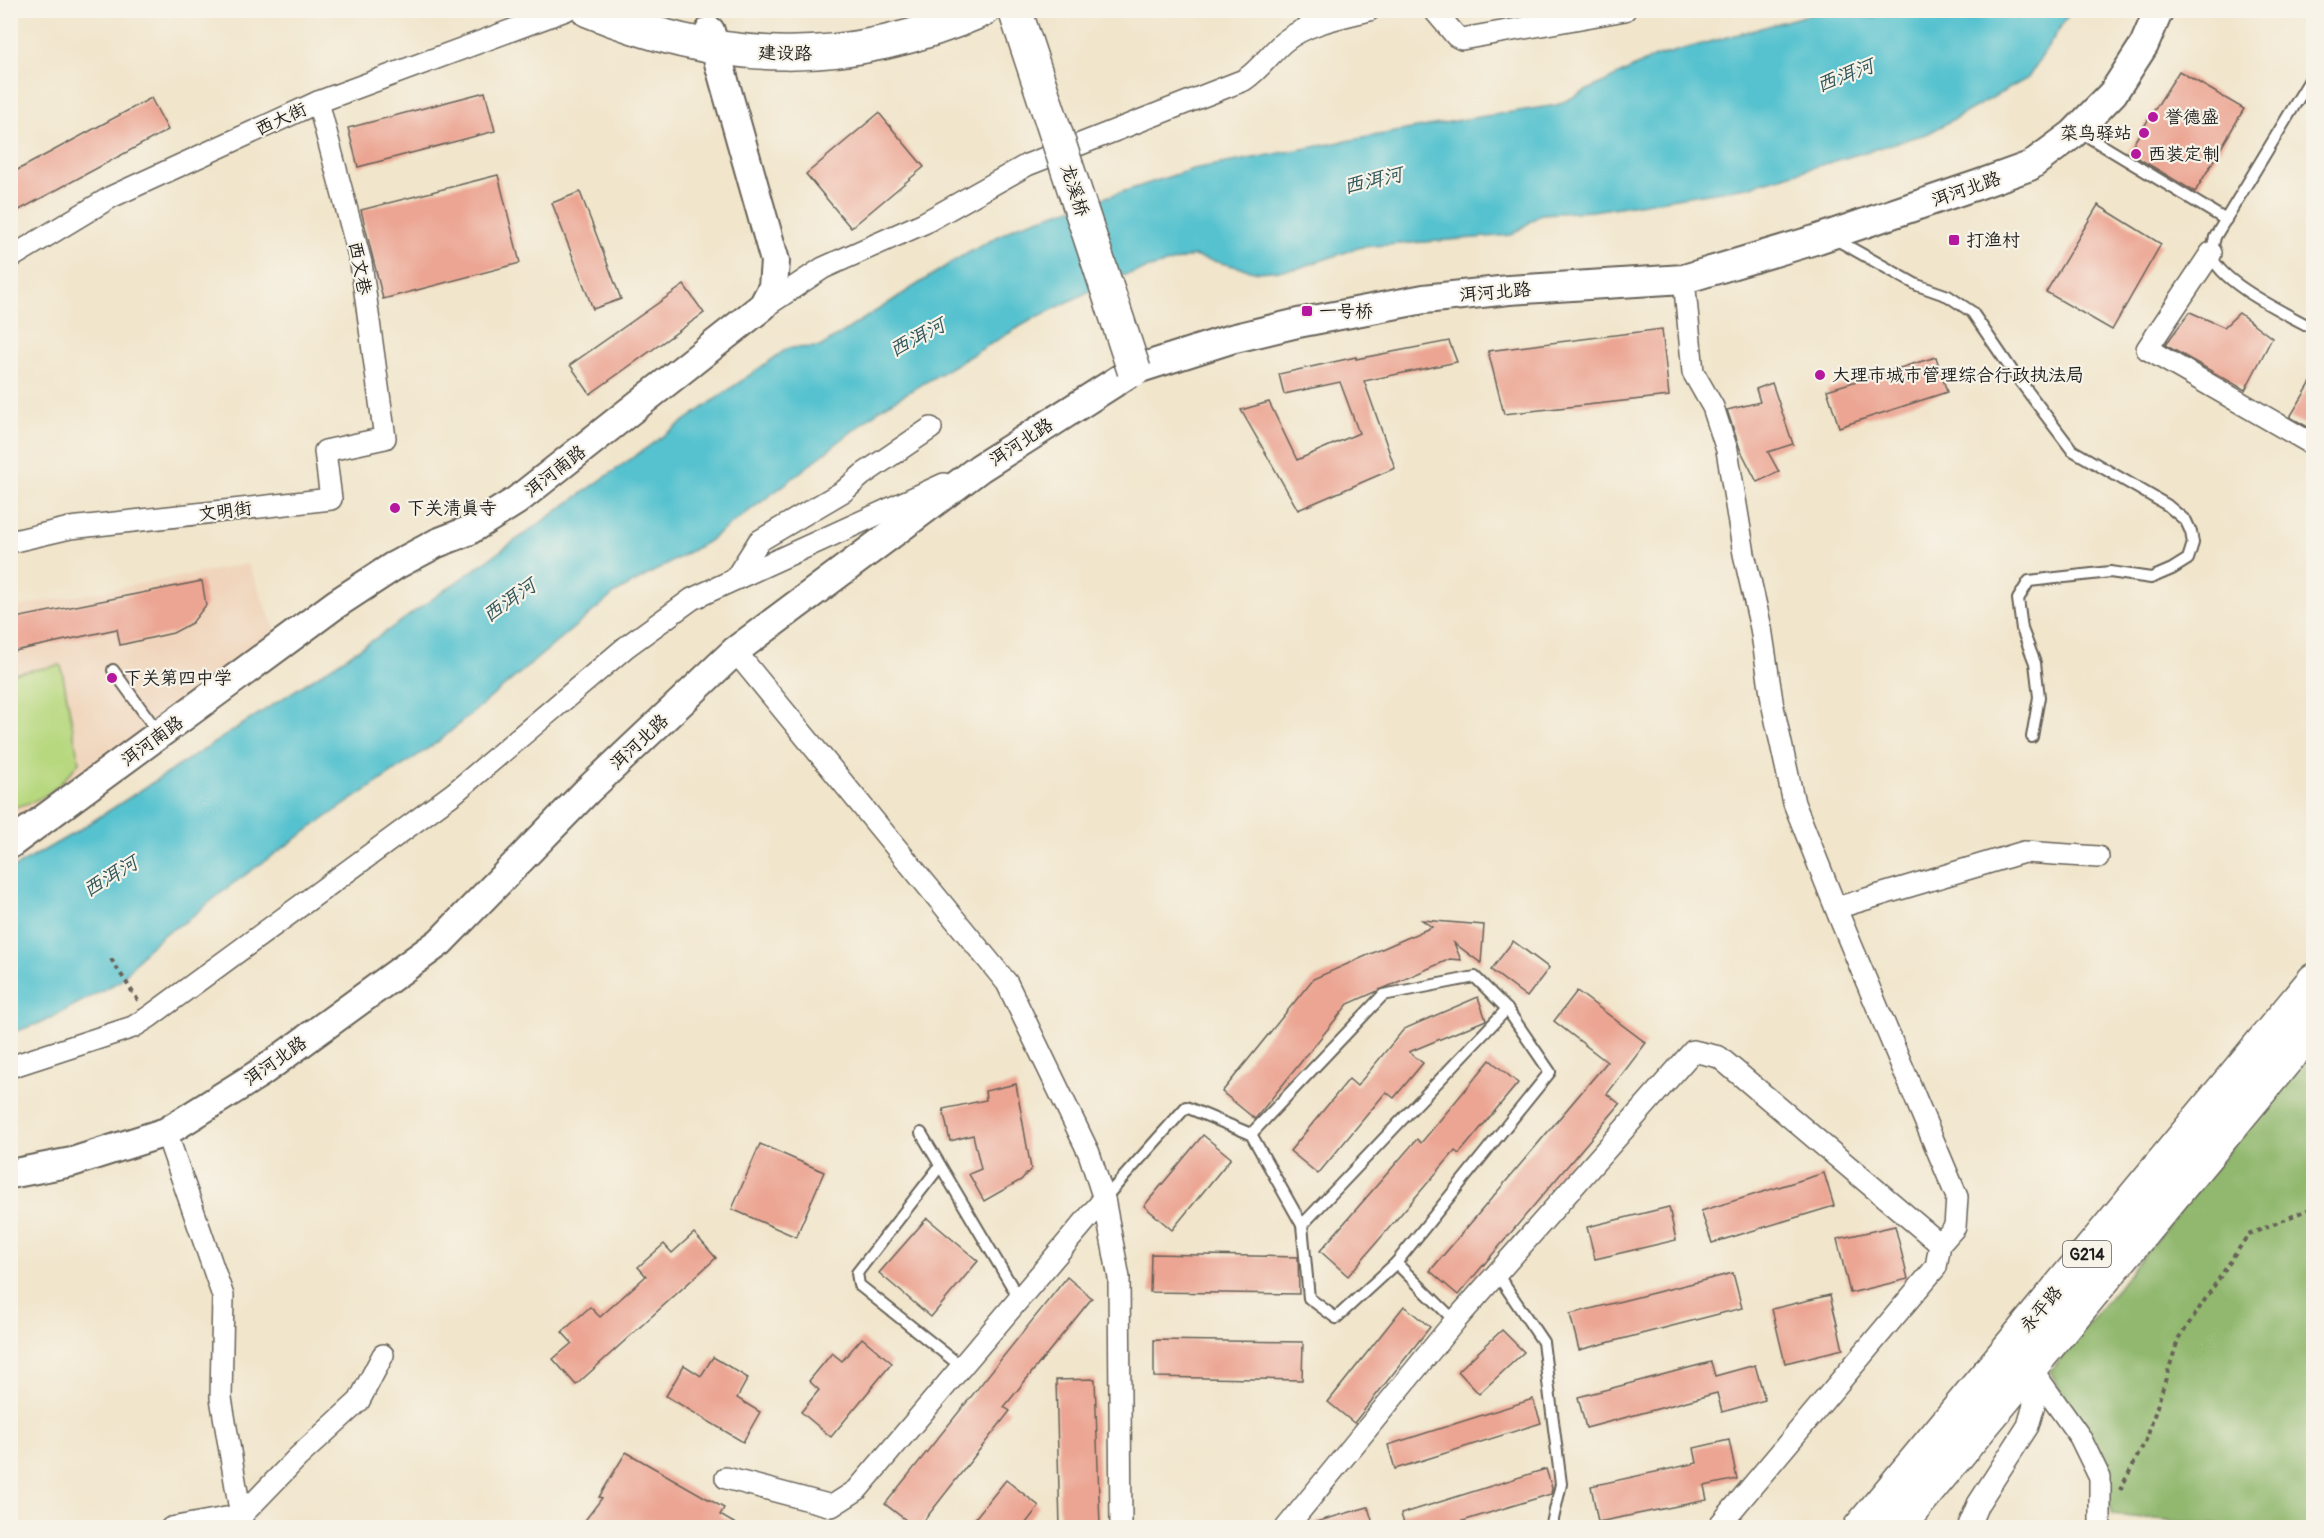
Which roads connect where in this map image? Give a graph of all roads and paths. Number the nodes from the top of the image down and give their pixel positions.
1 (566, 10) edge
2 (588, 10) edge
3 (631, 10) edge
4 (942, 10) edge
5 (983, 10) edge
6 (1015, 10) edge
7 (1369, 10) edge
8 (1434, 10) edge
9 (1625, 10) edge
10 (2159, 10) edge
11 (712, 39) junction
12 (2313, 73) edge
13 (318, 102) junction
14 (2076, 130) junction
15 (2226, 219) junction
16 (1829, 236) junction
17 (2211, 253) junction
18 (10, 258) edge
19 (1684, 279) junction
20 (758, 312) junction
21 (2313, 329) edge
22 (1134, 370) junction
23 (931, 428) dead end
24 (386, 438) joint
25 (2313, 445) edge
26 (980, 468) junction
27 (10, 542) edge
28 (735, 579) junction
29 (735, 651) junction
30 (113, 670) dead end
31 (160, 735) junction
32 (2032, 737) dead end
33 (10, 844) edge
34 (2098, 857) dead end
35 (1836, 908) junction
36 (111, 959) dead end
37 (2313, 980) edge
38 (1507, 1009) junction
39 (149, 1017) junction
40 (2313, 1026) edge
41 (10, 1067) edge
42 (166, 1132) junction
43 (921, 1133) dead end
44 (1251, 1134) junction
45 (940, 1167) junction
46 (10, 1174) edge
47 (1104, 1199) junction
48 (2313, 1207) edge
49 (1302, 1225) junction
50 (1940, 1244) junction
51 (1396, 1263) junction
52 (1497, 1274) junction
53 (1020, 1300) junction
54 (1455, 1321) junction
55 (383, 1355) dead end
56 (962, 1367) junction
57 (2030, 1367) junction
58 (726, 1478) dead end
59 (2116, 1498) dead end
60 (242, 1521) edge
61 (171, 1527) edge
62 (1121, 1527) edge
63 (1286, 1527) edge
64 (1551, 1527) edge
65 (1717, 1527) edge
66 (1860, 1527) edge
67 (1897, 1527) edge
68 (1968, 1527) edge
69 (2100, 1527) edge

1 - 13 street, 西大街
2 - 11 main road, 建设路
3 - 11 main road, 建设路
4 - 11 main road, 建设路
5 - 11 main road, 建设路
6 - 22 main road, 龙溪桥, bridge
7 - 20 street
8 - 9 street
10 - 14 street, 洱河北路
11 - 20 street, 洱河南路
12 - 15 lane
13 - 18 street, 西大街
13 - 24 street, 西文巷
14 - 15 lane
14 - 16 street, 洱河北路
15 - 17 lane
16 - 19 street, 洱河北路
16 - 32 lane
17 - 21 lane
17 - 25 street
19 - 22 street, 洱河北路
19 - 35 street
20 - 31 street, 洱河南路
22 - 26 street, 洱河北路
23 - 28 street
24 - 27 street, 文明街
26 - 28 street
26 - 29 street, 洱河北路
28 - 39 street
29 - 42 street, 洱河北路
29 - 47 street
30 - 31 lane
31 - 33 street, 洱河南路
34 - 35 street
35 - 50 street
36 - 39 path
37 - 66 main road, 永平路 / G214
38 - 44 lane
38 - 49 lane
38 - 51 lane
39 - 41 street
40 - 57 main road, 永平路 / G214
42 - 46 street, 洱河北路
42 - 60 street
43 - 45 lane
44 - 47 lane
44 - 49 lane
45 - 53 lane
45 - 56 lane
47 - 53 street
47 - 62 street
48 - 59 path
49 - 51 lane
50 - 52 street
50 - 65 street
51 - 54 lane
52 - 54 street
52 - 64 lane
53 - 56 street
54 - 63 street
55 - 60 street
56 - 58 street
57 - 67 main road, 永平路 / G214
57 - 68 street
57 - 69 street
60 - 61 street

